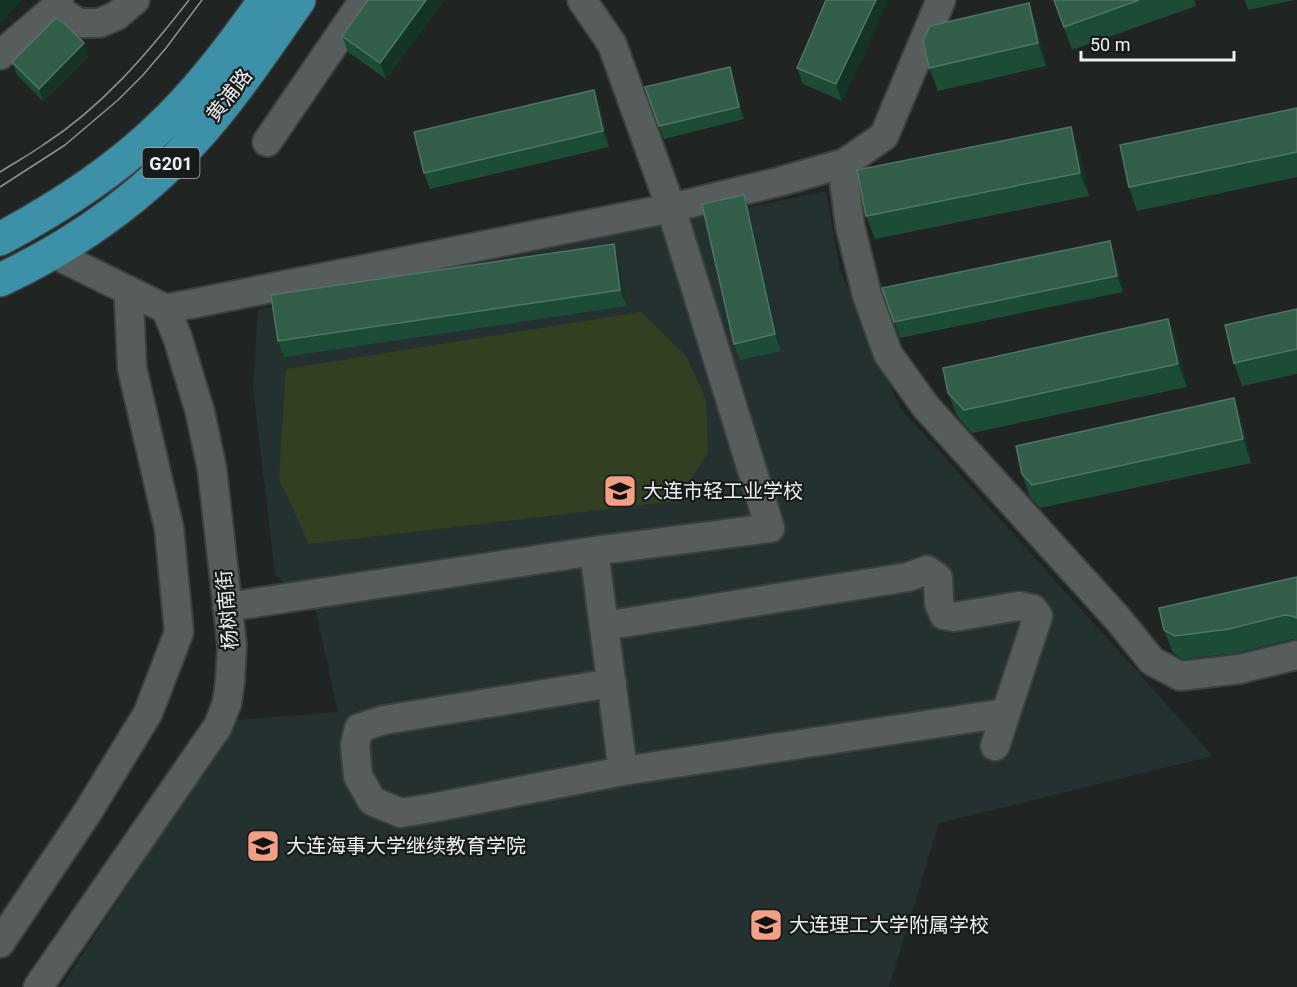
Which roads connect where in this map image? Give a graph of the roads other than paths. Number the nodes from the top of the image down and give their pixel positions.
1 (135, 0) edge
2 (265, 0) edge
3 (299, 0) edge
4 (364, 0) edge
5 (582, 0) edge
6 (941, 0) edge
7 (57, 4) edge
8 (0, 55) edge
9 (267, 141) dead end
10 (842, 164) junction
11 (671, 208) junction
12 (0, 239) edge
13 (52, 253) junction
14 (0, 280) edge
15 (129, 301) dead end
16 (166, 309) junction
17 (594, 551) junction
18 (228, 607) junction
19 (604, 626) junction
20 (1286, 658) edge
21 (612, 683) junction
22 (1005, 713) junction
23 (994, 746) dead end
24 (624, 771) junction
25 (0, 944) edge
26 (38, 987) edge

1 - 7 street
2 - 12 highway, 黄浦路 / G201
3 - 13 highway, 黄浦路 / G201
4 - 9 street
5 - 11 street
6 - 10 street
7 - 8 street
10 - 11 street
10 - 20 street
11 - 16 street
11 - 17 street
13 - 14 highway, 黄浦路 / G201
13 - 16 street
15 - 25 street
16 - 18 street, 杨树南街
17 - 18 street
17 - 19 street
18 - 26 street, 杨树南街
19 - 21 street
19 - 22 street
21 - 24 street
21 - 24 street
22 - 23 street
22 - 24 street

